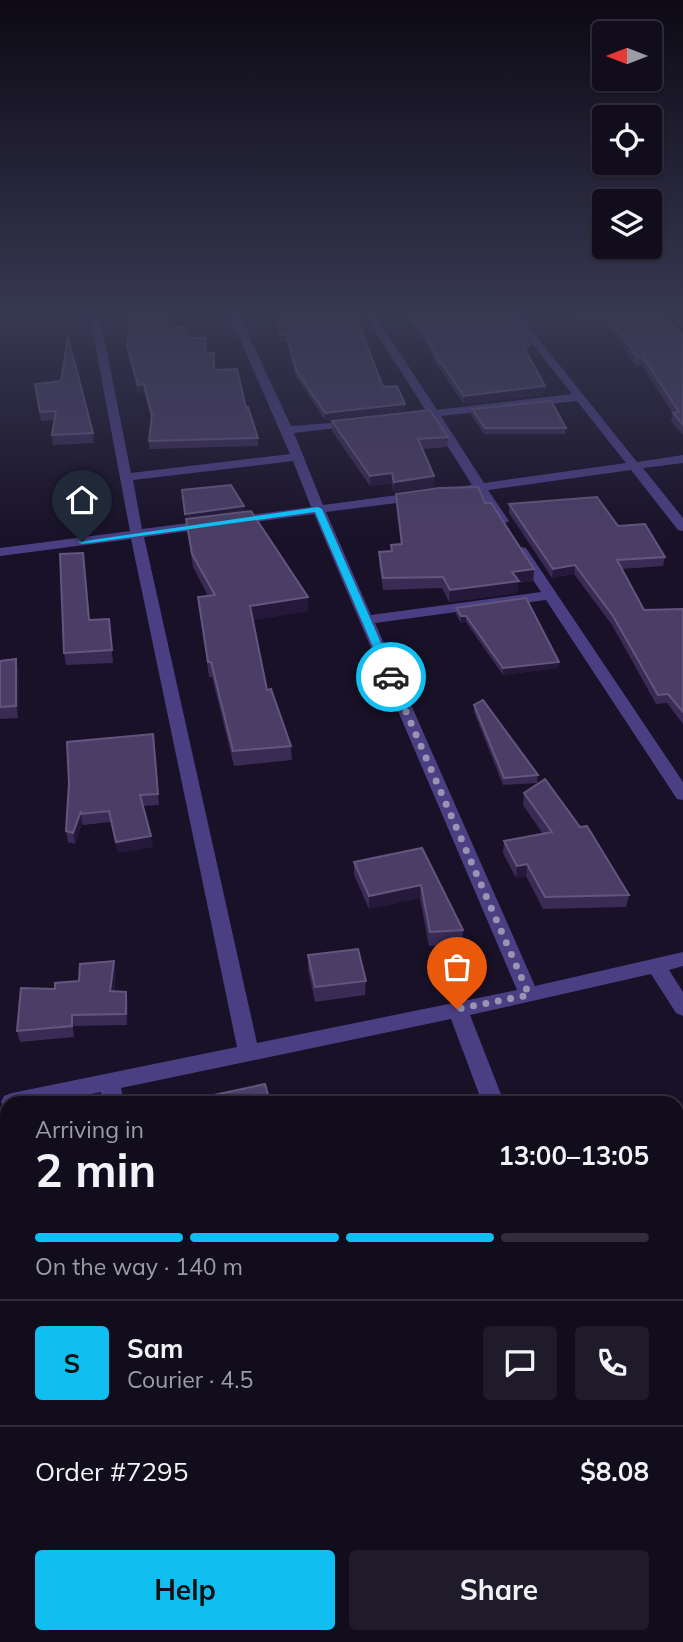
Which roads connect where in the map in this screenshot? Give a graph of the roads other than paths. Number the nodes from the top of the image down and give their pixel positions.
1 (109, 389) edge
2 (268, 389) edge
3 (417, 389) edge
4 (572, 389) edge
5 (579, 397) junction
6 (433, 414) junction
7 (407, 417) edge
8 (367, 421) edge
9 (287, 430) junction
10 (298, 457) junction
11 (683, 458) edge
12 (633, 467) junction
13 (127, 477) junction
14 (480, 488) junction
15 (318, 509) junction
16 (683, 527) edge
17 (137, 535) junction
18 (0, 552) edge
19 (550, 594) junction
20 (366, 620) junction
21 (683, 795) edge
22 (683, 959) edge
23 (656, 966) junction
24 (529, 995) junction
25 (683, 1008) edge
26 (457, 1009) junction
27 (248, 1052) junction
28 (111, 1093) edge
29 (80, 1096) edge
30 (491, 1096) edge

1 - 13 street
2 - 9 street
3 - 6 street
4 - 5 street
5 - 6 street
5 - 12 street
6 - 7 street
6 - 14 street
8 - 9 street
9 - 10 street
10 - 13 street
10 - 15 street
11 - 12 street
12 - 14 street
12 - 16 street
13 - 17 street
14 - 15 street
14 - 19 street
15 - 17 street
15 - 20 street
17 - 18 street
17 - 27 street
19 - 20 street
19 - 21 street
20 - 24 street
22 - 23 street
23 - 24 street
23 - 25 street
24 - 26 street
26 - 27 street
26 - 30 street
27 - 28 street
28 - 29 street

